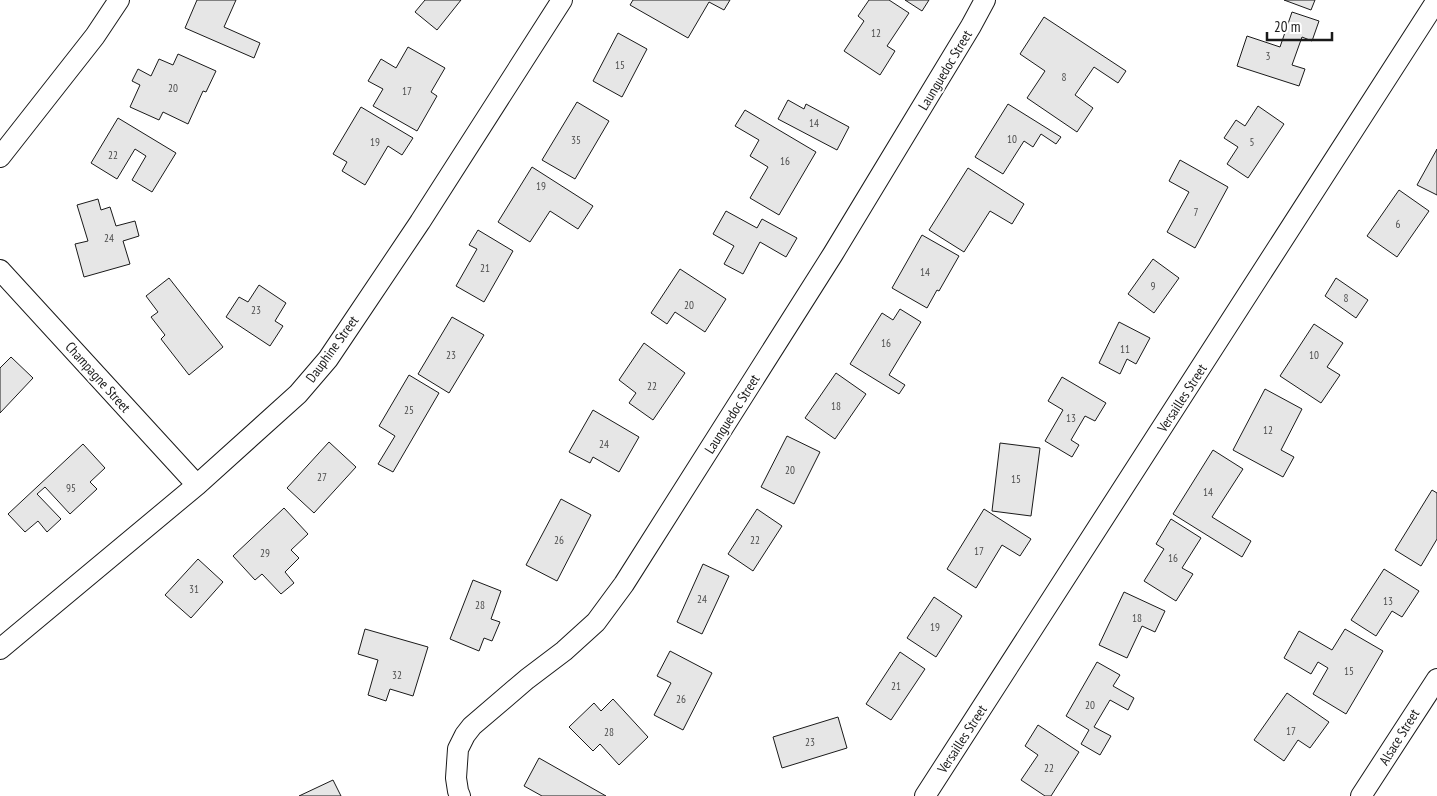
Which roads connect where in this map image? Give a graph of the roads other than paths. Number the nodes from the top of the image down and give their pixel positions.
1 (119, 0) edge
2 (562, 0) edge
3 (985, 0) edge
4 (1437, 0) edge
5 (0, 157) edge
6 (0, 270) edge
7 (197, 485) junction
8 (0, 649) edge
9 (1437, 679) edge
10 (460, 796) edge
11 (925, 796) edge
12 (1361, 796) edge

1 - 5 street
2 - 7 street, Dauphine Street
3 - 10 street, Launguedoc Street
4 - 11 street, Versailles Street
6 - 7 street, Champagne Street
7 - 8 street, Dauphine Street
9 - 12 street, Alsace Street

